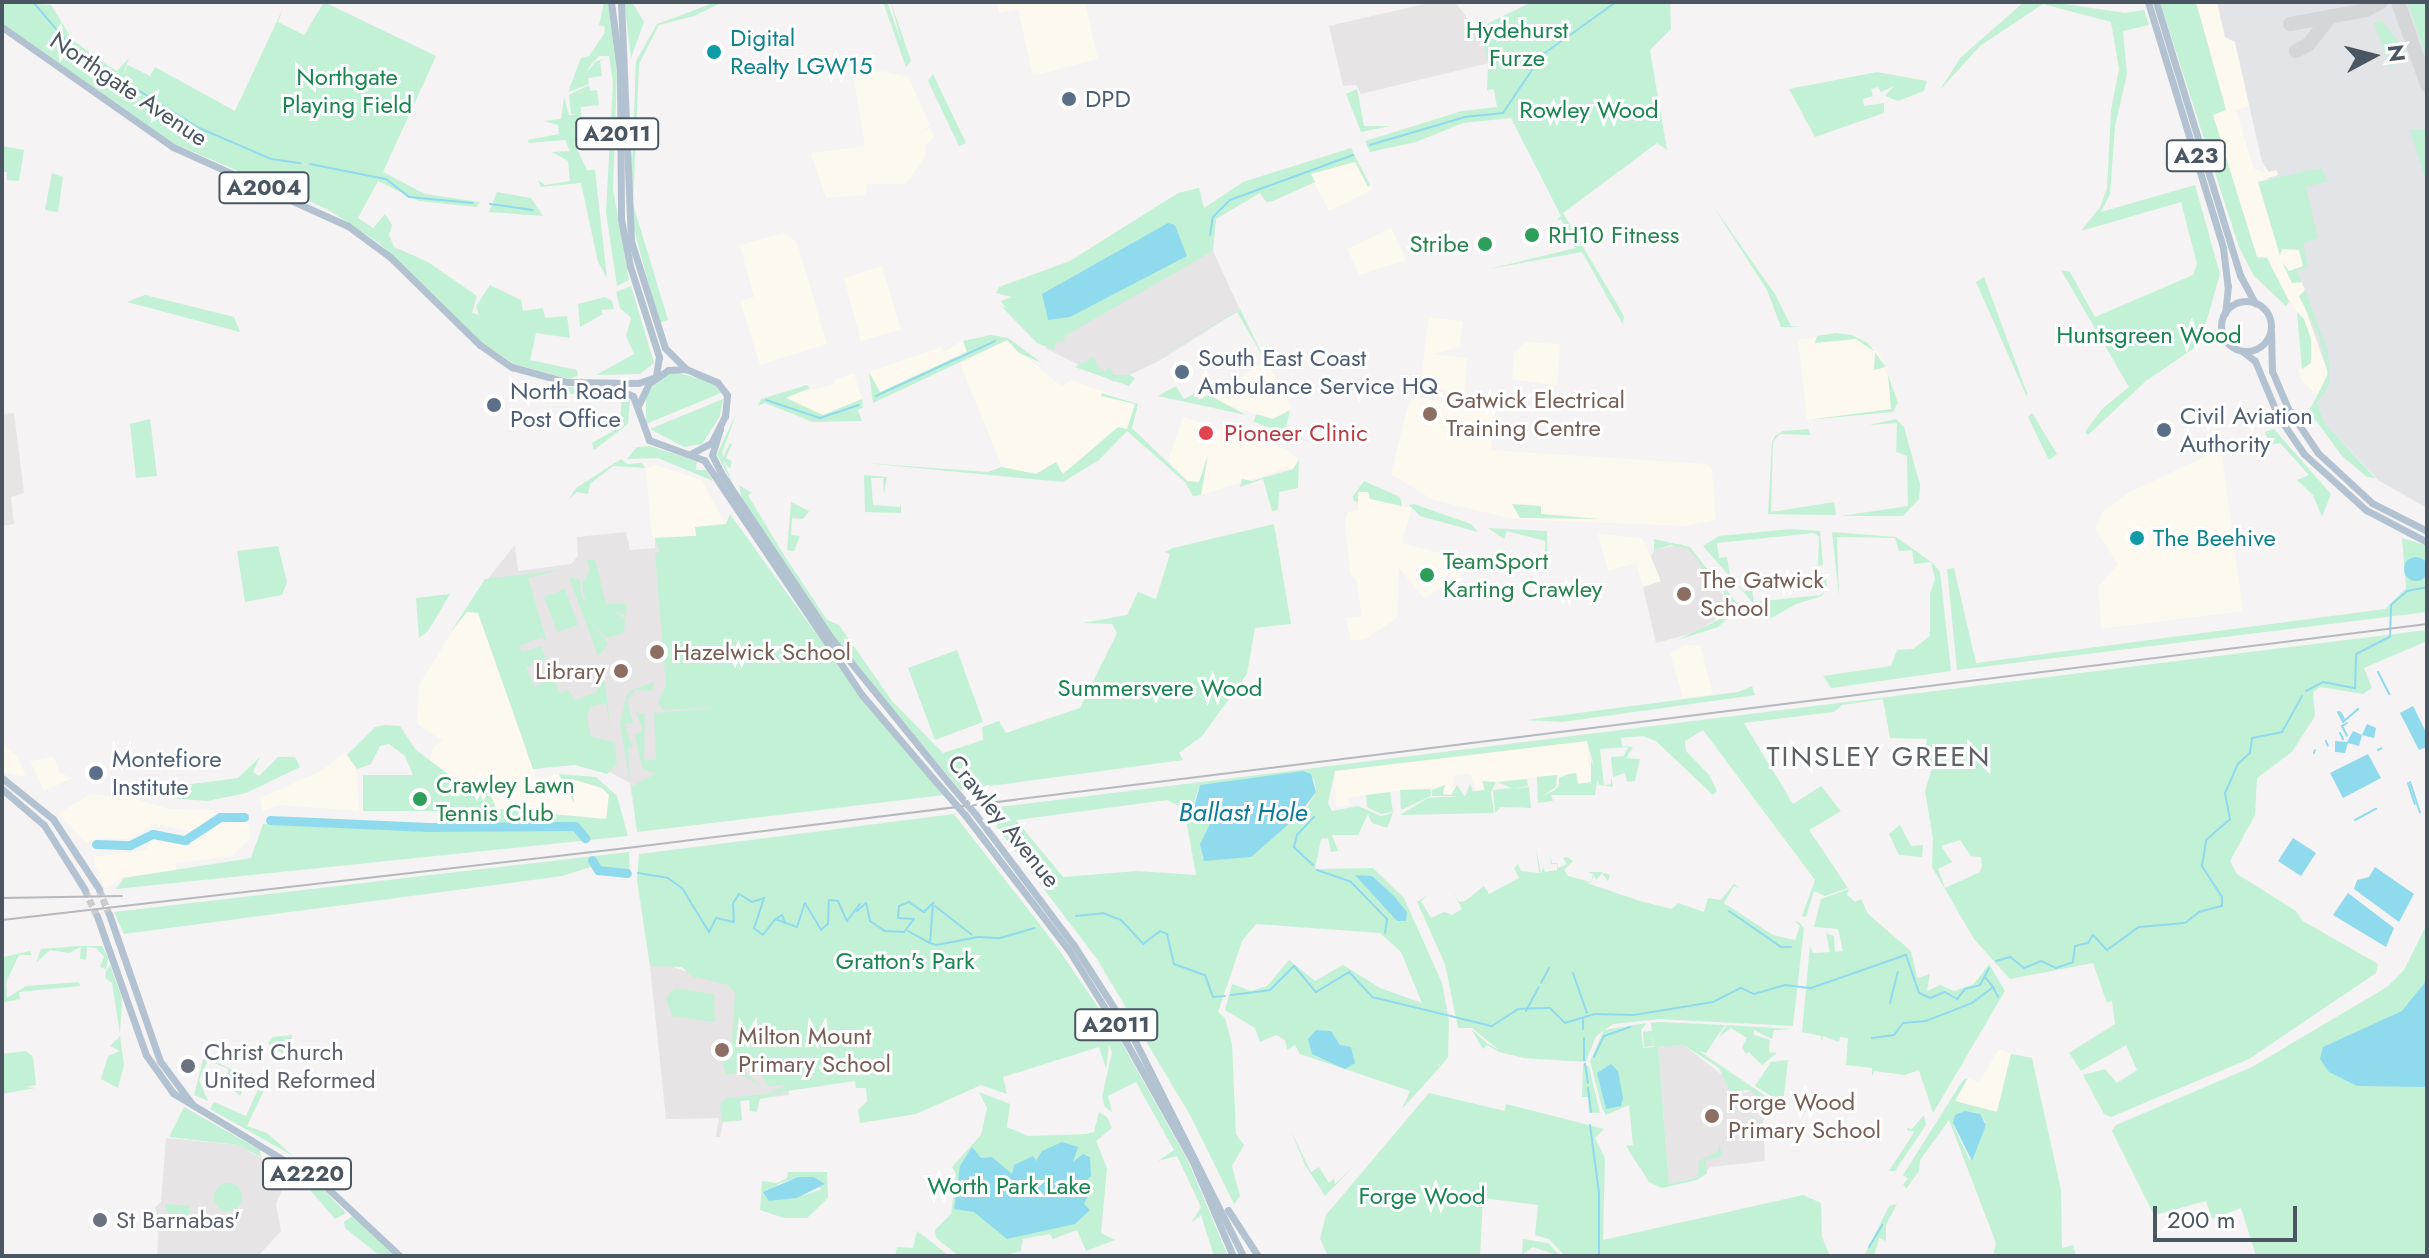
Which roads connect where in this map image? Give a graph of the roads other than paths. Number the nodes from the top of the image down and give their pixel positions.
1 (611, 2) edge
2 (621, 2) edge
3 (2148, 2) edge
4 (2156, 2) edge
5 (2, 27) edge
6 (2255, 303) junction
7 (2225, 313) junction
8 (2271, 331) junction
9 (2242, 351) junction
10 (686, 369) junction
11 (656, 377) junction
12 (603, 384) junction
13 (637, 413) junction
14 (720, 429) junction
15 (689, 453) junction
16 (2427, 531) edge
17 (2427, 542) edge
18 (2, 778) edge
19 (2, 789) edge
20 (99, 889) tunnel mouth
21 (85, 890) tunnel mouth
22 (109, 914) tunnel mouth
23 (97, 916) tunnel mouth
24 (198, 1112) junction
25 (1212, 1184) junction
26 (400, 1256) edge
27 (1233, 1256) edge
28 (1243, 1256) edge
29 (1258, 1256) edge

1 - 11 main road, A2011
2 - 10 main road, A2011
3 - 7 main road, A23
4 - 6 main road, A23
5 - 12 main road, Northgate Avenue / A2004
6 - 7 main road
6 - 8 main road
7 - 9 main road
8 - 9 main road
8 - 16 main road
9 - 17 main road
10 - 11 main road
10 - 14 main road, A2011
11 - 12 main road, Northgate Avenue / A2004
11 - 13 main road
12 - 13 main road, Northgate Avenue / A2004
13 - 15 main road, A2011
14 - 15 main road, A2011
14 - 25 main road, Crawley Avenue / A2011, bridge
15 - 27 main road, Crawley Avenue / A2011, bridge
18 - 20 main road
19 - 21 main road
22 - 24 main road, A2220
23 - 24 main road, A2220
24 - 26 main road, A2220
25 - 28 main road, Crawley Avenue / A2011
25 - 29 main road, A2011

